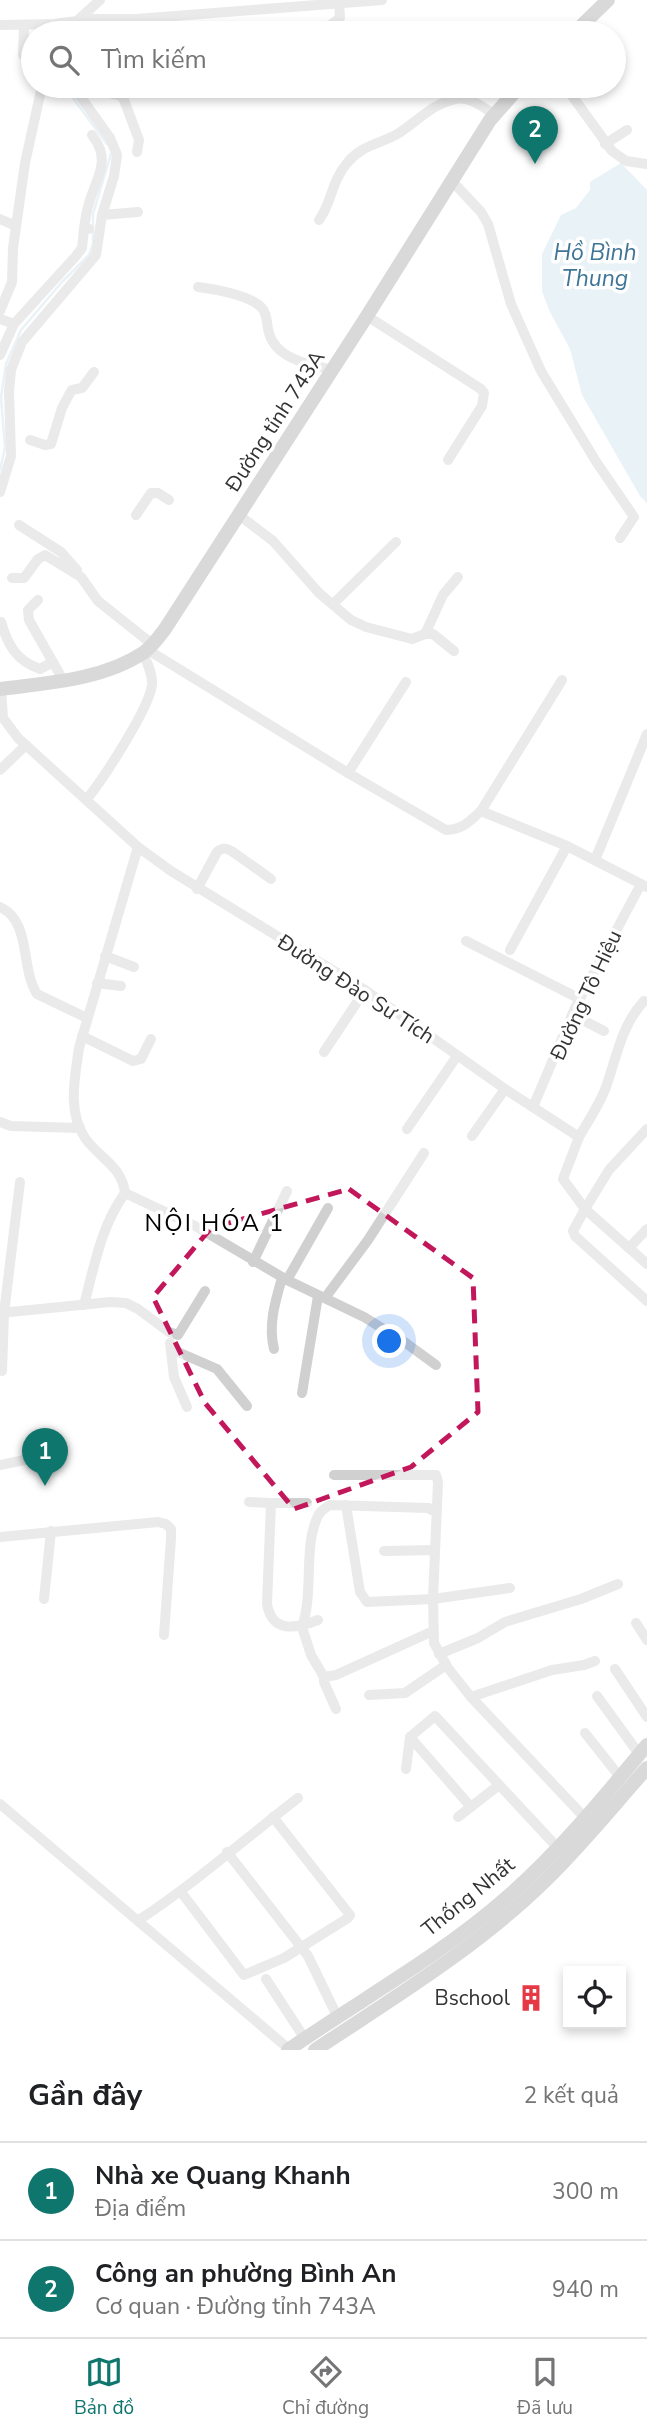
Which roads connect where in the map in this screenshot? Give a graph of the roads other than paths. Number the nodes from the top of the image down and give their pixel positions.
1 (100, 0) edge
2 (382, 0) edge
3 (608, 0) edge
4 (339, 3) junction
5 (83, 20) junction
6 (80, 21) edge
7 (336, 21) edge
8 (586, 21) edge
9 (21, 24) edge
10 (0, 25) edge
11 (39, 98) edge
12 (82, 98) edge
13 (123, 98) edge
14 (509, 98) edge
15 (573, 98) edge
16 (494, 114) junction
17 (627, 130) dead end
18 (92, 135) dead end
19 (605, 144) junction
20 (137, 152) dead end
21 (647, 164) edge
22 (452, 181) junction
23 (138, 212) dead end
24 (102, 215) junction
25 (0, 219) edge
26 (319, 220) dead end
27 (16, 226) junction
28 (85, 229) junction
29 (99, 229) junction
30 (198, 286) dead end
31 (0, 311) edge
32 (368, 316) junction
33 (0, 319) edge
34 (14, 324) junction
35 (0, 355) edge
36 (333, 370) junction
37 (94, 372) dead end
38 (30, 440) dead end
39 (448, 460) dead end
40 (0, 492) edge
41 (169, 500) dead end
42 (135, 515) dead end
43 (239, 515) junction
44 (19, 525) dead end
45 (620, 538) dead end
46 (396, 542) dead end
47 (46, 550) junction
48 (458, 576) dead end
49 (12, 578) dead end
50 (37, 600) dead end
51 (333, 604) junction
52 (1, 622) edge
53 (425, 634) junction
54 (148, 649) junction
55 (454, 650) dead end
56 (53, 662) junction
57 (63, 680) junction
58 (562, 680) dead end
59 (406, 682) dead end
60 (0, 689) edge
61 (1, 718) edge
62 (647, 733) edge
63 (26, 746) junction
64 (0, 770) edge
65 (348, 773) junction
66 (87, 799) junction
67 (481, 811) junction
68 (567, 846) junction
69 (138, 847) junction
70 (595, 860) junction
71 (271, 879) dead end
72 (644, 885) edge
73 (197, 889) junction
74 (0, 907) edge
75 (466, 941) dead end
76 (510, 950) dead end
77 (105, 956) junction
78 (134, 967) dead end
79 (97, 983) junction
80 (121, 986) dead end
81 (365, 990) junction
82 (580, 999) junction
83 (644, 1001) dead end
84 (573, 1015) junction
85 (88, 1018) junction
86 (604, 1031) dead end
87 (82, 1036) junction
88 (151, 1039) dead end
89 (324, 1052) dead end
90 (457, 1056) junction
91 (505, 1089) junction
92 (533, 1107) junction
93 (0, 1122) edge
94 (80, 1128) junction
95 (407, 1129) dead end
96 (647, 1129) edge
97 (472, 1136) dead end
98 (579, 1137) junction
99 (424, 1153) dead end
100 (20, 1182) dead end
101 (287, 1191) dead end
102 (125, 1193) junction
103 (328, 1208) dead end
104 (585, 1209) junction
105 (647, 1229) edge
106 (629, 1248) junction
107 (253, 1262) junction
108 (647, 1264) edge
109 (284, 1279) junction
110 (205, 1291) dead end
111 (322, 1297) junction
112 (647, 1301) edge
113 (84, 1305) junction
114 (2, 1313) edge
115 (169, 1332) junction
116 (171, 1349) junction
117 (274, 1349) dead end
118 (436, 1365) dead end
119 (2, 1371) dead end
120 (302, 1393) dead end
121 (247, 1406) dead end
122 (187, 1407) dead end
123 (29, 1459) dead end
124 (0, 1465) edge
125 (334, 1475) dead end
126 (249, 1502) dead end
127 (271, 1503) junction
128 (307, 1503) dead end
129 (346, 1505) junction
130 (431, 1510) dead end
131 (51, 1531) junction
132 (0, 1538) edge
133 (384, 1550) dead end
134 (435, 1550) junction
135 (618, 1584) dead end
136 (510, 1588) dead end
137 (44, 1599) dead end
138 (433, 1599) junction
139 (317, 1620) dead end
140 (636, 1623) dead end
141 (302, 1627) junction
142 (433, 1632) junction
143 (164, 1635) dead end
144 (647, 1640) edge
145 (439, 1654) junction
146 (595, 1661) dead end
147 (446, 1665) junction
148 (615, 1669) dead end
149 (324, 1677) junction
150 (369, 1695) dead end
151 (597, 1696) dead end
152 (471, 1697) junction
153 (336, 1709) dead end
154 (647, 1717) edge
155 (585, 1733) dead end
156 (410, 1737) junction
157 (643, 1750) edge
158 (647, 1768) edge
159 (406, 1769) dead end
160 (620, 1777) junction
161 (499, 1785) junction
162 (298, 1798) dead end
163 (0, 1804) edge
164 (471, 1807) junction
165 (273, 1817) junction
166 (458, 1817) dead end
167 (585, 1818) junction
168 (557, 1847) junction
169 (227, 1853) junction
170 (181, 1892) junction
171 (139, 1920) junction
172 (300, 1948) junction
173 (266, 1979) dead end
174 (337, 2016) junction
175 (311, 2046) edge
176 (288, 2050) edge

1 - 5 street
2 - 4 street
3 - 8 main road
4 - 5 street
4 - 7 street
5 - 6 street
9 - 10 street
11 - 27 street
12 - 24 street
13 - 20 street
14 - 16 main road, Đường tỉnh 743A
15 - 19 street
16 - 22 main road, Đường tỉnh 743A
16 - 26 street
17 - 19 street
18 - 28 street
19 - 21 street
22 - 32 main road, Đường tỉnh 743A
22 - 45 street
23 - 24 street
24 - 29 street
25 - 27 street
27 - 31 street
28 - 29 street
28 - 34 street
29 - 40 street
30 - 36 street
32 - 36 main road, Đường tỉnh 743A
32 - 39 street
33 - 34 street
34 - 35 street
36 - 43 main road, Đường tỉnh 743A
37 - 38 street
41 - 42 street
43 - 51 street
43 - 54 main road, Đường tỉnh 743A
44 - 47 street
46 - 51 street
47 - 49 street
47 - 54 street
48 - 53 street
50 - 56 street
51 - 53 street
52 - 56 street
53 - 55 street
54 - 57 main road, Đường tỉnh 743A
54 - 65 street
54 - 66 street
56 - 57 street
57 - 60 main road, Đường tỉnh 743A
58 - 67 street
59 - 65 street
60 - 61 street, Đường Đào Sư Tích
61 - 63 street, Đường Đào Sư Tích
62 - 70 street
63 - 64 street
63 - 66 street, Đường Đào Sư Tích
65 - 67 street
66 - 69 street, Đường Đào Sư Tích
67 - 68 street
68 - 70 street
68 - 76 street
69 - 73 street, Đường Đào Sư Tích
69 - 77 street
70 - 72 street
71 - 73 street
72 - 82 street, Đường Tô Hiệu
73 - 81 street, Đường Đào Sư Tích
74 - 85 street
75 - 82 street
77 - 78 street
77 - 79 street
79 - 80 street
79 - 85 street
81 - 89 street
81 - 90 street, Đường Đào Sư Tích
82 - 84 street, Đường Tô Hiệu
83 - 98 street
84 - 86 street
84 - 92 street, Đường Tô Hiệu
85 - 87 street
87 - 88 street
87 - 94 street
90 - 91 street, Đường Đào Sư Tích
90 - 95 street
91 - 92 street, Đường Đào Sư Tích
91 - 97 street
92 - 98 street, Đường Đào Sư Tích
93 - 94 street
94 - 102 street
96 - 104 street
98 - 104 street
99 - 111 street
100 - 114 street
101 - 107 street
102 - 107 street
102 - 113 street
103 - 109 street
104 - 106 street
104 - 112 street
105 - 106 street
106 - 108 street
107 - 109 street
109 - 111 street
109 - 117 street
110 - 115 street
111 - 118 street
111 - 120 street
113 - 114 street
113 - 115 street
114 - 119 street
115 - 116 street
116 - 121 street
116 - 122 street
123 - 124 street
125 - 134 street
126 - 127 street
127 - 128 street
127 - 141 street
129 - 130 street
129 - 138 street
129 - 141 street
131 - 132 street
131 - 137 street
131 - 143 street
133 - 134 street
134 - 138 street
135 - 145 street
136 - 138 street
138 - 142 street
139 - 141 street
140 - 144 street
141 - 149 street
142 - 145 street
142 - 149 street
145 - 147 street
146 - 152 street
147 - 150 street
147 - 152 street
148 - 154 street
149 - 153 street
151 - 157 street
152 - 167 street
155 - 160 street
156 - 159 street
156 - 161 street
156 - 164 street
157 - 160 main road, Thống Nhất
158 - 175 main road, Thống Nhất
160 - 167 main road, Thống Nhất
161 - 164 street
161 - 168 street
162 - 165 street
163 - 171 street
164 - 166 street
165 - 169 street
165 - 172 street
167 - 168 main road, Thống Nhất
168 - 174 main road, Thống Nhất
169 - 170 street
169 - 172 street
170 - 171 street
170 - 172 street
171 - 176 street
172 - 174 street
173 - 175 street
174 - 175 main road, Thống Nhất
175 - 176 main road, Thống Nhất

